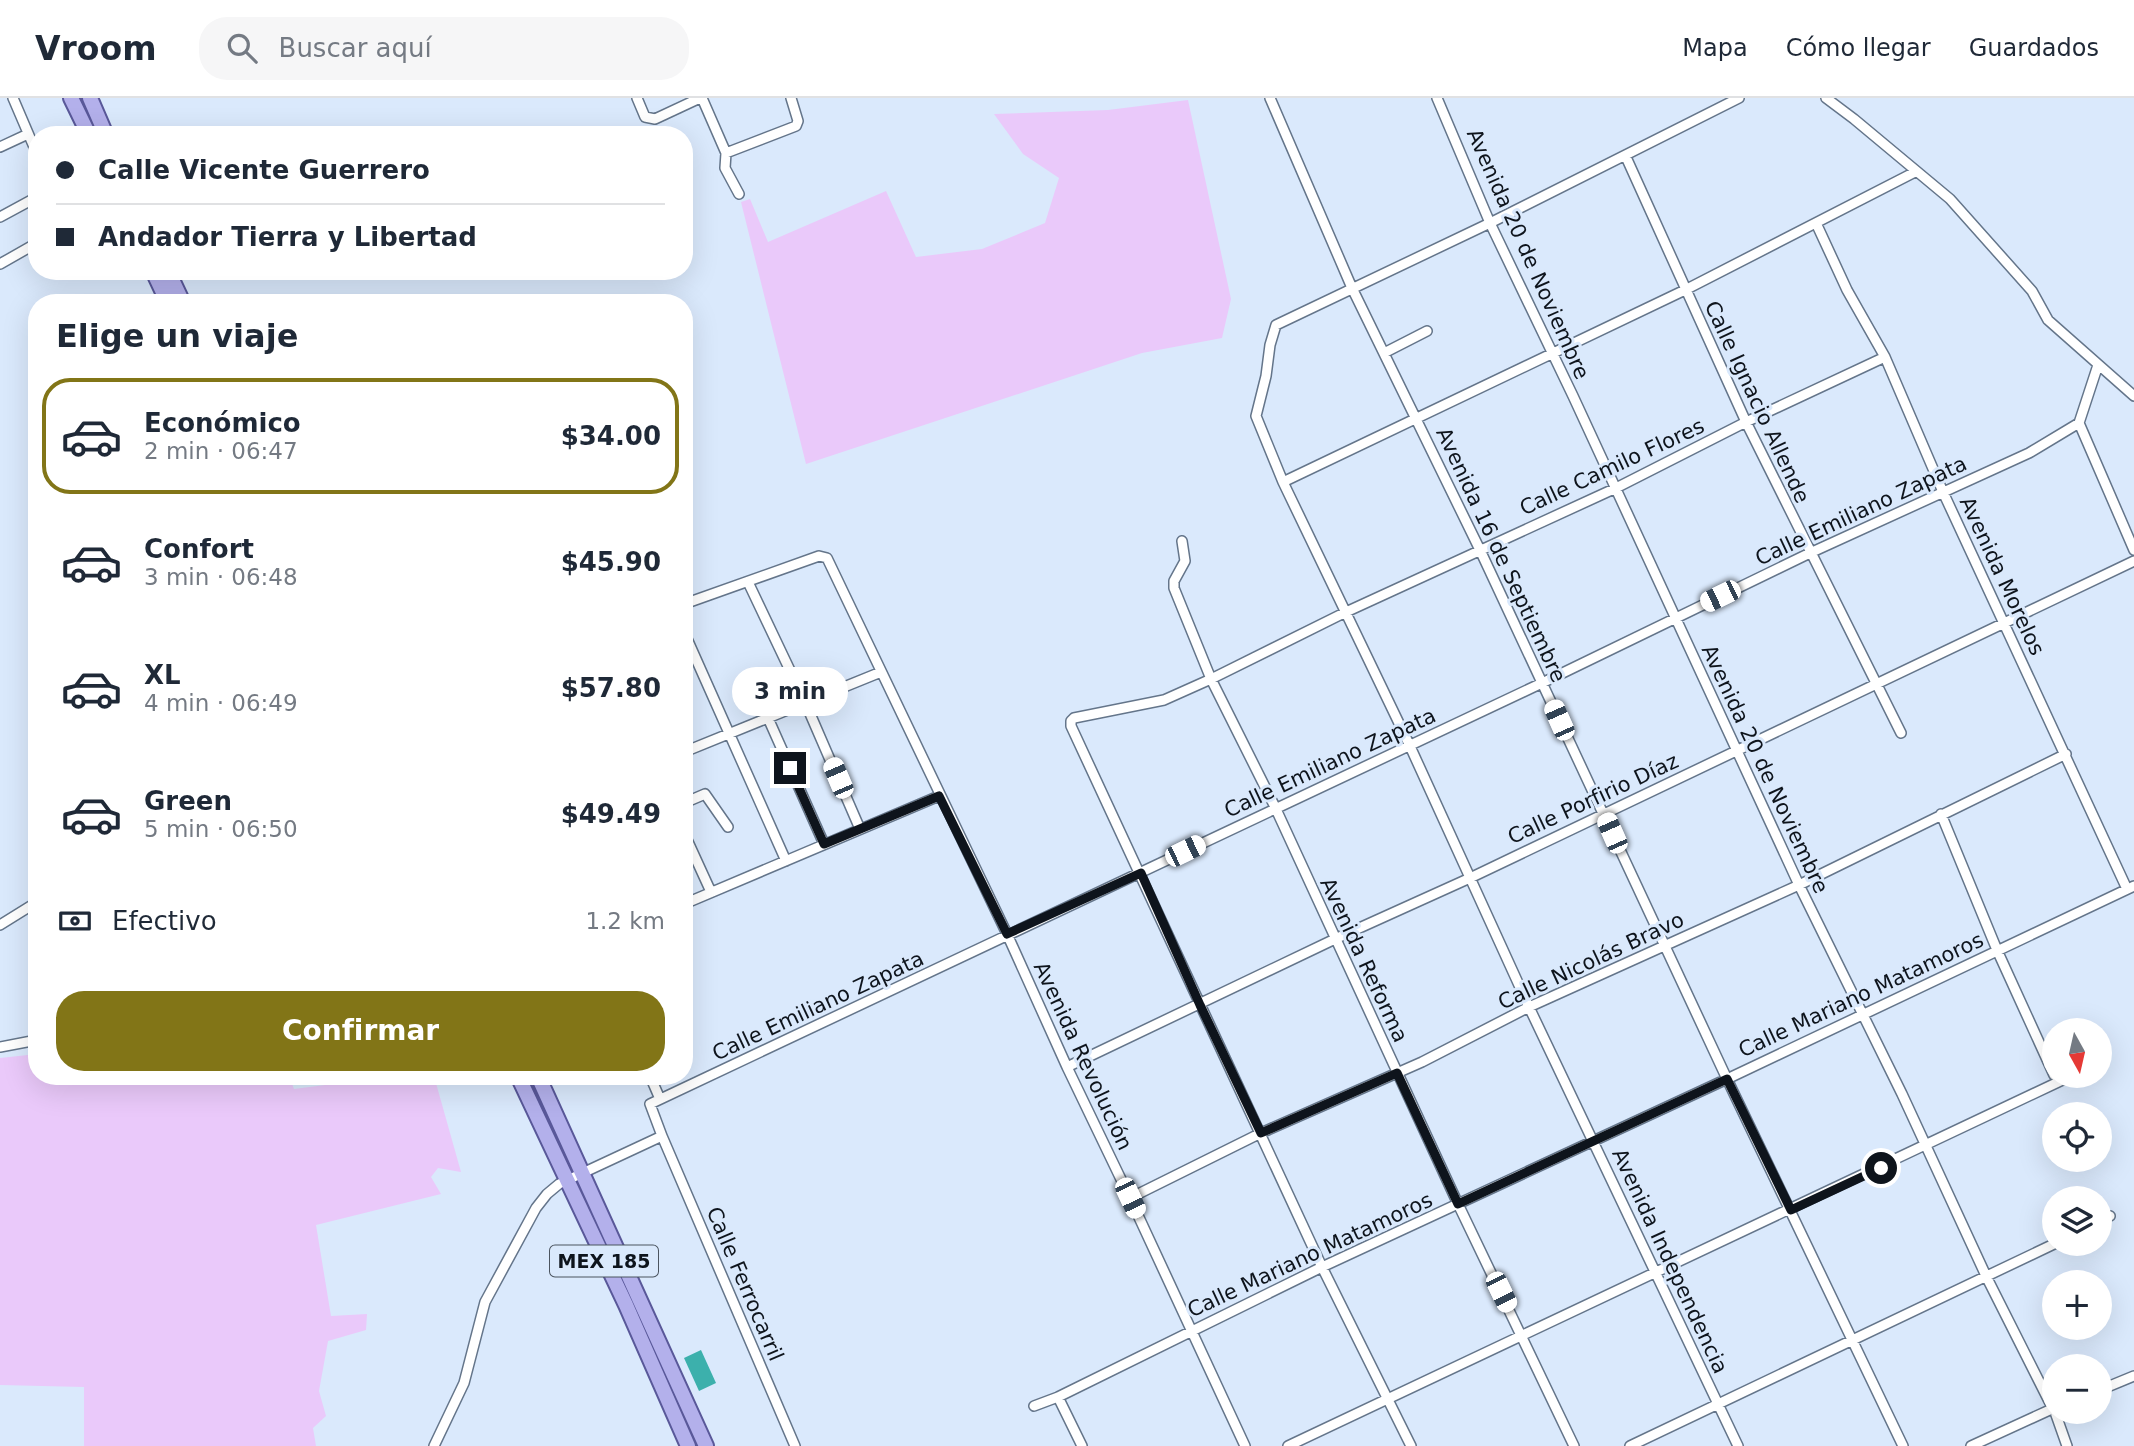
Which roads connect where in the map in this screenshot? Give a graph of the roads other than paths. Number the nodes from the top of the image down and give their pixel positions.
1 (13, 98) edge
2 (71, 98) edge
3 (90, 98) edge
4 (637, 98) edge
5 (701, 98) edge
6 (791, 98) edge
7 (1270, 98) edge
8 (1437, 98) edge
9 (1739, 98) edge
10 (1826, 98) edge
11 (85, 126) edge
12 (103, 126) edge
13 (28, 134) joint
14 (0, 147) edge
15 (726, 153) junction
16 (1626, 157) junction
17 (1915, 172) junction
18 (739, 194) dead end
19 (28, 202) edge
20 (0, 217) edge
21 (1490, 223) junction
22 (1816, 223) junction
23 (28, 248) edge
24 (0, 264) edge
25 (1352, 288) junction
26 (1685, 290) junction
27 (1427, 331) dead end
28 (1551, 352) junction
29 (1384, 353) junction
30 (1885, 357) junction
31 (2098, 365) junction
32 (2134, 396) edge
33 (1417, 417) junction
34 (1746, 422) junction
35 (2080, 423) junction
36 (1283, 482) junction
37 (1616, 488) junction
38 (1943, 492) junction
39 (1182, 541) dead end
40 (1480, 550) junction
41 (2134, 550) edge
42 (1810, 553) junction
43 (2134, 561) edge
44 (748, 582) junction
45 (693, 601) edge
46 (1346, 612) junction
47 (1675, 618) junction
48 (2005, 624) junction
49 (693, 652) edge
50 (881, 672) junction
51 (1211, 679) junction
52 (1542, 682) junction
53 (1875, 684) junction
54 (805, 702) junction
55 (768, 718) junction
56 (1901, 733) dead end
57 (729, 734) junction
58 (1409, 744) junction
59 (693, 748) edge
60 (1737, 751) junction
61 (2066, 754) junction
62 (939, 796) junction
63 (693, 799) edge
64 (1275, 807) junction
65 (1604, 813) junction
66 (1941, 814) junction
67 (728, 827) dead end
68 (860, 829) junction
69 (824, 844) junction
70 (693, 853) edge
71 (786, 861) junction
72 (1141, 873) junction
73 (1470, 878) junction
74 (1799, 885) junction
75 (2131, 887) edge
76 (711, 892) junction
77 (693, 900) edge
78 (28, 908) edge
79 (0, 925) edge
80 (1007, 934) junction
81 (1335, 939) junction
82 (1667, 945) junction
83 (1997, 950) junction
84 (1200, 1005) junction
85 (1529, 1007) junction
86 (1862, 1013) junction
87 (28, 1042) edge
88 (0, 1047) edge
89 (2042, 1048) edge
90 (1067, 1067) junction
91 (1397, 1073) junction
92 (1727, 1079) junction
93 (693, 1084) edge
94 (522, 1085) edge
95 (541, 1085) edge
96 (654, 1085) edge
97 (691, 1085) edge
98 (2042, 1085) edge
99 (526, 1095) junction
100 (660, 1100) junction
101 (1261, 1133) junction
102 (662, 1136) junction
103 (1593, 1139) junction
104 (1925, 1147) junction
105 (582, 1173) junction
106 (566, 1181) junction
107 (1130, 1198) junction
108 (1458, 1204) junction
109 (1791, 1210) junction
110 (615, 1247) junction
111 (2042, 1250) edge
112 (1322, 1267) junction
113 (1656, 1272) junction
114 (1987, 1278) junction
115 (1192, 1331) junction
116 (1522, 1336) junction
117 (1853, 1340) junction
118 (2134, 1376) edge
119 (2112, 1385) edge
120 (2042, 1386) edge
121 (1058, 1397) junction
122 (1390, 1399) junction
123 (1719, 1404) junction
124 (1034, 1406) dead end
125 (2042, 1415) edge
126 (2059, 1424) edge
127 (434, 1446) edge
128 (688, 1446) edge
129 (706, 1446) edge
130 (795, 1446) edge
131 (1082, 1446) edge
132 (1245, 1446) edge
133 (1288, 1446) edge
134 (1411, 1446) edge
135 (1574, 1446) edge
136 (1630, 1446) edge
137 (1738, 1446) edge
138 (1903, 1446) edge
139 (1972, 1446) edge
140 (2067, 1446) edge

1 - 13 street
2 - 11 main road
3 - 12 main road
4 - 5 street
5 - 15 street
6 - 15 street
7 - 25 street, Avenida 16 de Septiembre
8 - 21 street, Avenida 20 de Noviembre
9 - 16 street
10 - 17 street
13 - 14 street
15 - 18 street
16 - 21 street
16 - 26 street, Calle Ignacio Allende
17 - 22 street
17 - 31 street
19 - 20 street
21 - 25 street
21 - 28 street, Avenida 20 de Noviembre
22 - 26 street
22 - 30 street, Avenida Morelos
23 - 24 street
25 - 29 street, Avenida 16 de Septiembre
25 - 36 street, Avenida Independencia
26 - 28 street
26 - 34 street, Calle Ignacio Allende
27 - 29 street
28 - 33 street
28 - 37 street, Avenida 20 de Noviembre
29 - 33 street, Avenida 16 de Septiembre
30 - 34 street, Calle Camilo Flores
30 - 38 street, Avenida Morelos
31 - 32 street
31 - 35 street
33 - 36 street
33 - 40 street, Avenida 16 de Septiembre
34 - 37 street, Calle Camilo Flores
34 - 42 street, Calle Ignacio Allende
35 - 38 street, Calle Emiliano Zapata
35 - 41 street
36 - 46 street, Avenida Independencia
37 - 40 street, Calle Camilo Flores
37 - 47 street, Avenida 20 de Noviembre
38 - 42 street, Calle Emiliano Zapata
38 - 48 street, Avenida Morelos
39 - 51 street, Avenida Reforma
40 - 46 street, Calle Camilo Flores
40 - 52 street, Avenida 16 de Septiembre
42 - 47 street, Calle Emiliano Zapata
42 - 53 street, Calle Ignacio Allende
43 - 48 street, Calle Porfirio Díaz
44 - 45 street
44 - 50 street, Avenida Revolución
44 - 54 street
46 - 51 street, Calle Camilo Flores
46 - 58 street, Avenida Independencia
47 - 52 street, Calle Emiliano Zapata
47 - 60 street, Avenida 20 de Noviembre
48 - 53 street, Calle Porfirio Díaz
48 - 61 street, Avenida Morelos
49 - 57 street
50 - 54 street
50 - 62 street, Avenida Revolución
51 - 64 street, Avenida Reforma
51 - 72 street, Calle Camilo Flores
52 - 58 street, Calle Emiliano Zapata
52 - 65 street, Avenida 16 de Septiembre
53 - 56 street, Calle Ignacio Allende
53 - 60 street, Calle Porfirio Díaz
54 - 55 street
54 - 68 street
55 - 57 street
55 - 69 street
57 - 59 street
57 - 71 street
58 - 64 street, Calle Emiliano Zapata
58 - 73 street, Avenida Independencia
60 - 65 street, Calle Porfirio Díaz
60 - 74 street, Avenida 20 de Noviembre
61 - 66 street, Calle Nicolás Bravo
61 - 75 street, Avenida Morelos
62 - 68 street
62 - 80 street, Avenida Revolución
63 - 67 street
64 - 72 street, Calle Emiliano Zapata
64 - 81 street, Avenida Reforma
65 - 73 street, Calle Porfirio Díaz
65 - 82 street, Avenida 16 de Septiembre
66 - 74 street, Calle Nicolás Bravo
66 - 83 street
68 - 69 street
69 - 71 street
70 - 76 street
71 - 76 street
72 - 80 street, Calle Emiliano Zapata
72 - 84 street
73 - 81 street, Calle Porfirio Díaz
73 - 85 street, Avenida Independencia
74 - 82 street, Calle Nicolás Bravo
74 - 86 street, Avenida 20 de Noviembre
75 - 83 street, Calle Mariano Matamoros
76 - 77 street
78 - 79 street
80 - 90 street, Avenida Revolución
80 - 93 street, Calle Emiliano Zapata
81 - 84 street, Calle Porfirio Díaz
81 - 91 street, Avenida Reforma
82 - 85 street, Calle Nicolás Bravo
82 - 92 street, Avenida 16 de Septiembre
83 - 86 street, Calle Mariano Matamoros
83 - 89 street
84 - 90 street, Calle Porfirio Díaz
84 - 101 street
85 - 91 street, Calle Nicolás Bravo
85 - 103 street, Avenida Independencia
86 - 92 street, Calle Mariano Matamoros
86 - 104 street, Avenida 20 de Noviembre
87 - 88 street
90 - 107 street, Avenida Revolución
91 - 101 street, Calle Nicolás Bravo
91 - 108 street, Avenida Reforma
92 - 103 street, Calle Mariano Matamoros
92 - 109 street, Avenida 16 de Septiembre
94 - 99 main road, MEX 185
95 - 105 main road, MEX 185
96 - 100 street
97 - 100 street, Calle Emiliano Zapata
98 - 104 street
99 - 105 main road
99 - 106 main road, MEX 185
100 - 102 street
101 - 107 street, Calle Nicolás Bravo
101 - 112 street
102 - 105 street
102 - 130 street, Calle Ferrocarril
103 - 108 street, Calle Mariano Matamoros
103 - 113 street, Avenida Independencia
104 - 109 street
104 - 114 street, Avenida 20 de Noviembre
105 - 106 street
105 - 110 main road, MEX 185
106 - 110 main road
106 - 127 street
106 - 128 main road, MEX 185
107 - 115 street, Avenida Revolución
108 - 112 street, Calle Mariano Matamoros
108 - 116 street, Avenida Reforma
109 - 113 street
109 - 117 street, Avenida 16 de Septiembre
110 - 129 main road, MEX 185
111 - 114 street
112 - 115 street, Calle Mariano Matamoros
112 - 122 street
113 - 116 street
113 - 123 street, Avenida Independencia
114 - 117 street
114 - 120 street, Avenida 20 de Noviembre
115 - 121 street, Calle Mariano Matamoros
115 - 132 street, Avenida Revolución
116 - 122 street
116 - 135 street, Avenida Reforma
117 - 123 street
117 - 138 street, Avenida 16 de Septiembre
118 - 119 street
121 - 124 street, Calle Mariano Matamoros
121 - 131 street
122 - 133 street
122 - 134 street
123 - 136 street
123 - 137 street, Avenida Independencia
125 - 139 street
126 - 140 street, Avenida 20 de Noviembre

